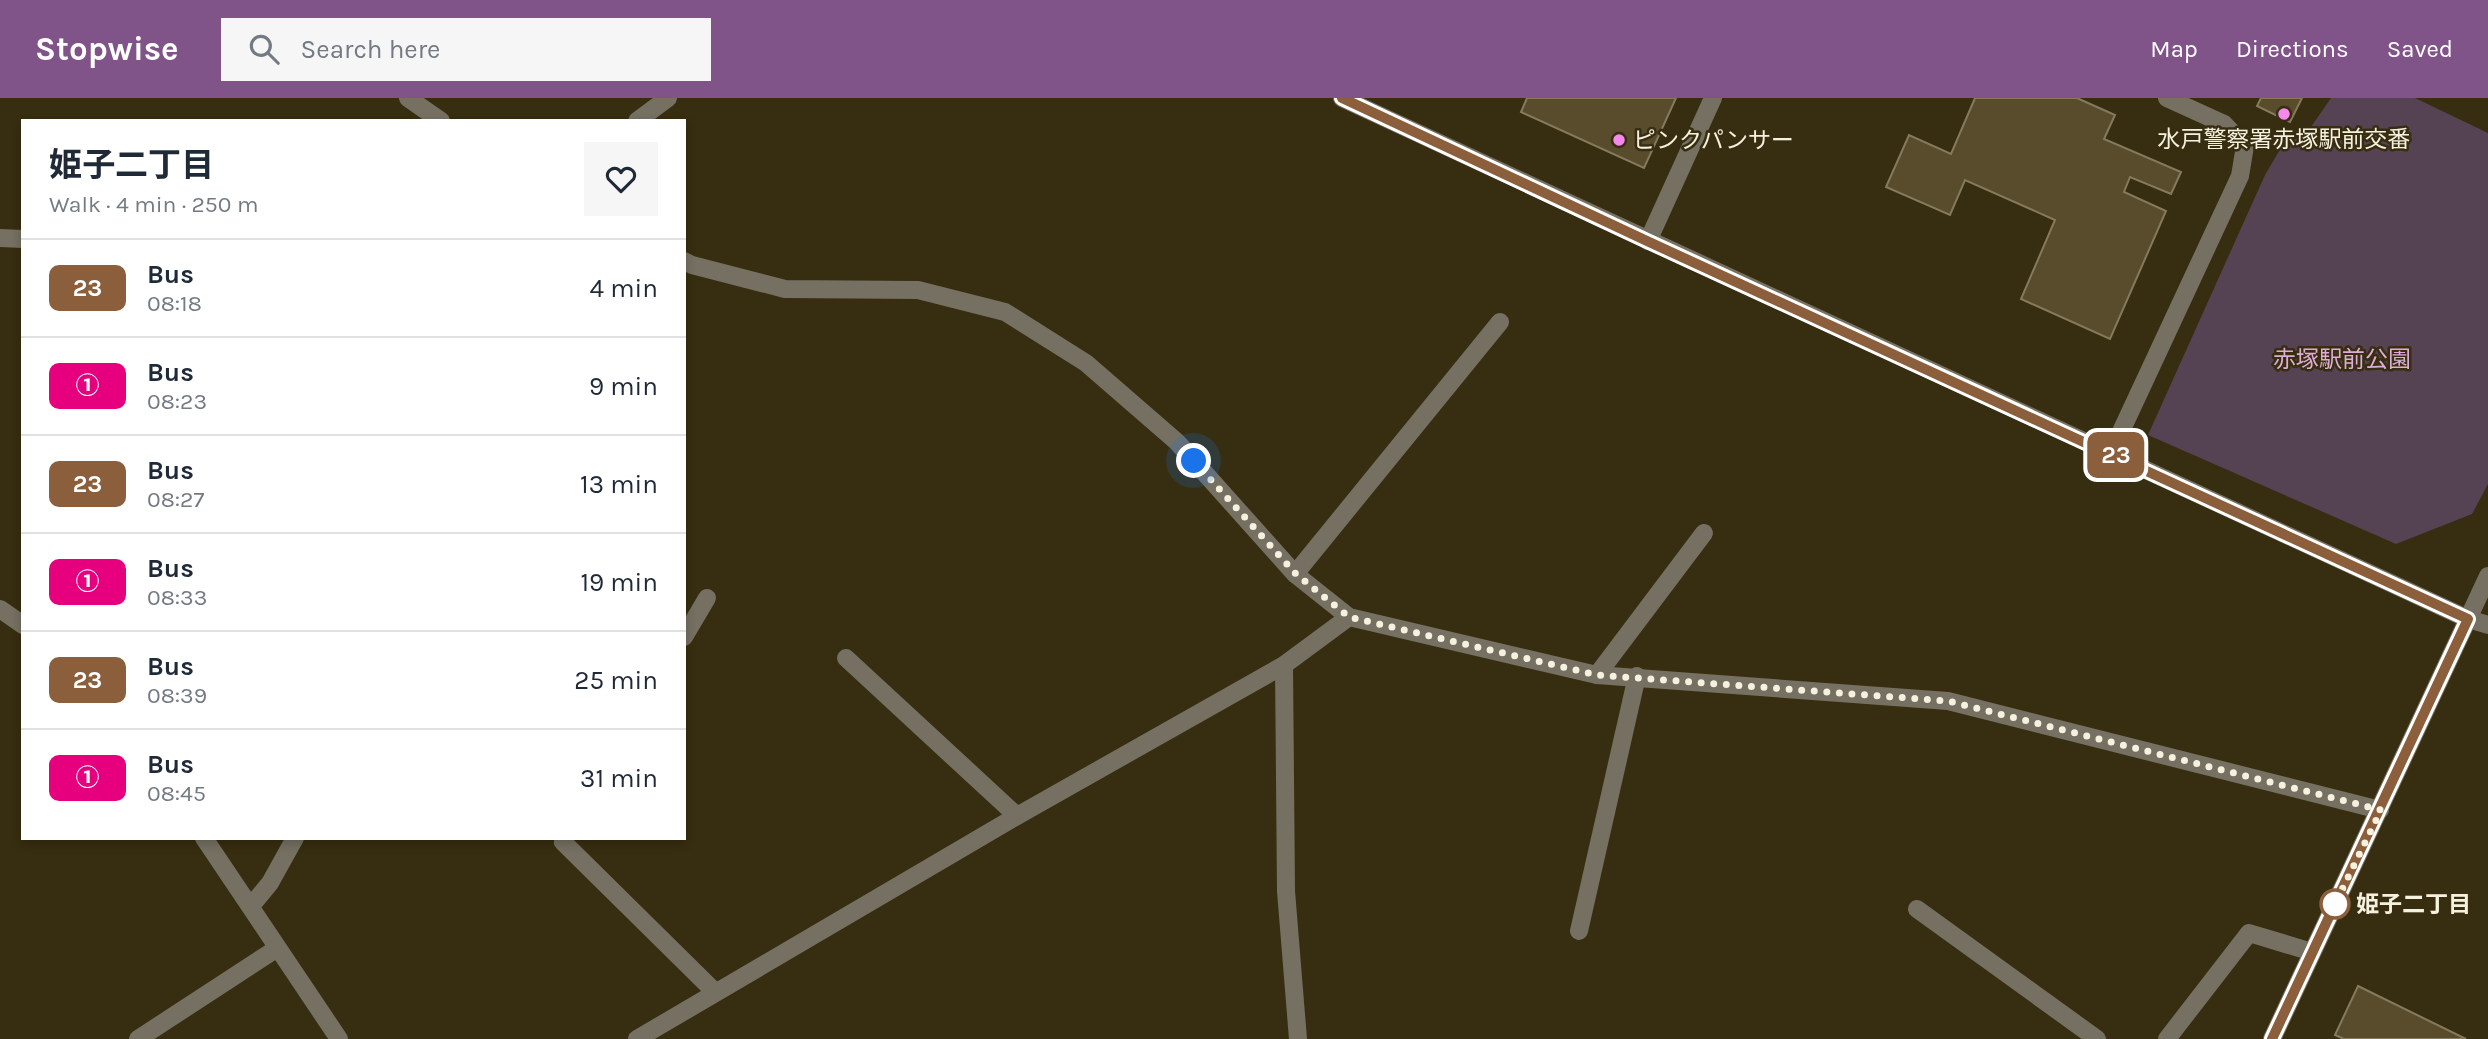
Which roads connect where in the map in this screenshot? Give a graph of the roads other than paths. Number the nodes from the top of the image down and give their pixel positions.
1 (408, 98) edge
2 (668, 98) edge
3 (1342, 98) edge
4 (1713, 98) edge
5 (2167, 98) edge
6 (438, 119) edge
7 (640, 119) edge
8 (0, 238) edge
9 (21, 239) edge
10 (1647, 241) junction
11 (686, 262) edge
12 (1500, 322) dead end
13 (2111, 453) junction
14 (1704, 533) dead end
15 (1296, 574) junction
16 (2488, 576) edge
17 (707, 598) dead end
18 (0, 609) edge
19 (1349, 617) junction
20 (2468, 619) junction
21 (21, 624) edge
22 (2488, 625) edge
23 (686, 634) edge
24 (846, 658) dead end
25 (1284, 665) junction
26 (1597, 675) junction
27 (1637, 676) junction
28 (2381, 810) junction
29 (1017, 816) junction
30 (205, 840) edge
31 (294, 840) edge
32 (564, 840) edge
33 (251, 906) junction
34 (1917, 909) dead end
35 (1578, 931) dead end
36 (276, 949) junction
37 (2312, 952) junction
38 (715, 992) junction
39 (138, 1039) edge
40 (339, 1039) edge
41 (637, 1039) edge
42 (1298, 1039) edge
43 (2097, 1039) edge
44 (2166, 1039) edge
45 (2272, 1039) edge

1 - 6 street
2 - 7 street
3 - 10 street
4 - 10 street
5 - 13 street
8 - 9 street
10 - 13 street
11 - 15 street
12 - 15 street
13 - 20 street
14 - 26 street
15 - 19 street
16 - 20 street
17 - 23 street
18 - 21 street
19 - 25 street
19 - 26 street
20 - 22 street
20 - 28 street
24 - 29 street
25 - 29 street
25 - 42 street
26 - 27 street
27 - 28 street
27 - 35 street
28 - 37 street
29 - 38 street
30 - 33 street
31 - 33 street
32 - 38 street
33 - 36 street
34 - 43 street
36 - 39 street
36 - 40 street
37 - 44 street
37 - 45 street
38 - 41 street

